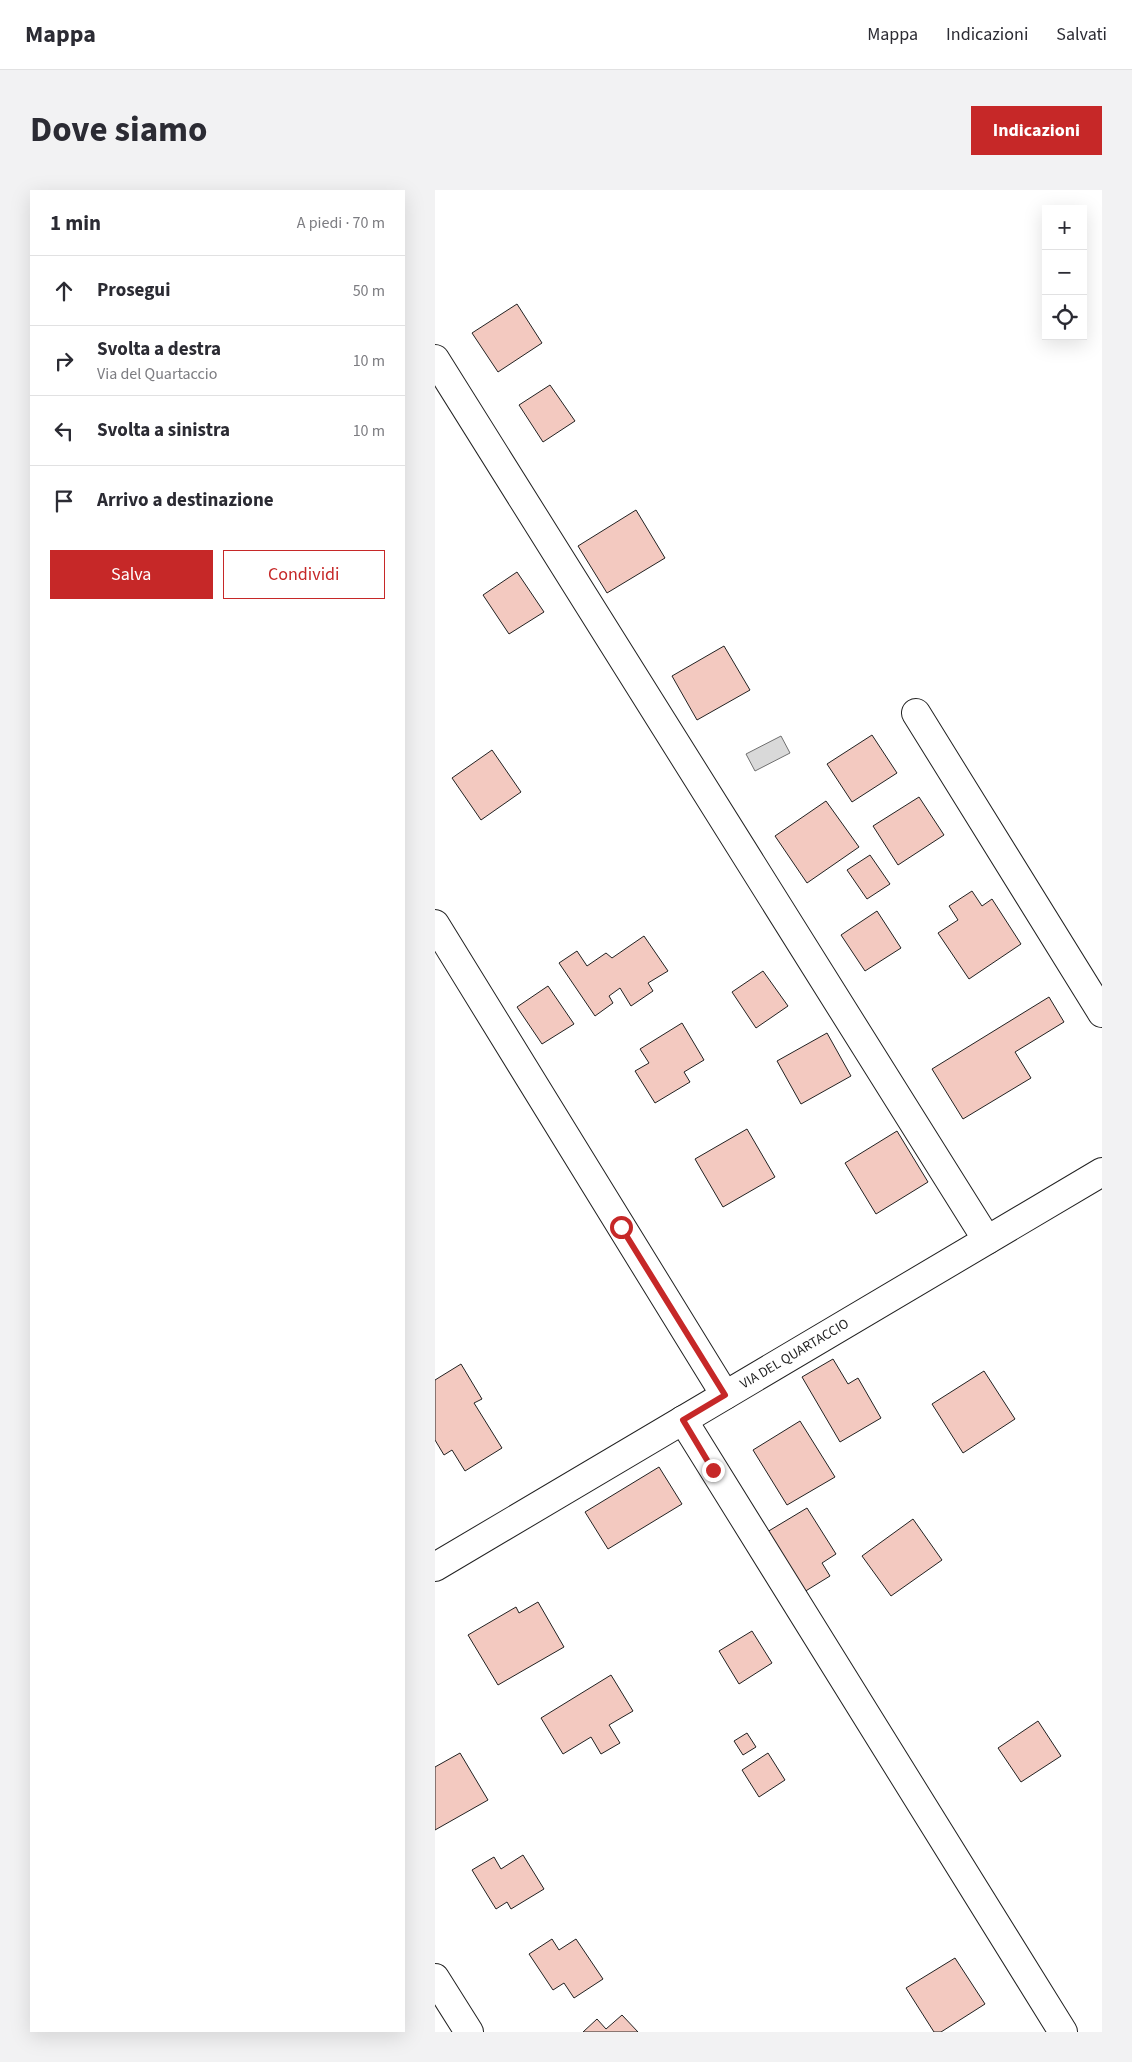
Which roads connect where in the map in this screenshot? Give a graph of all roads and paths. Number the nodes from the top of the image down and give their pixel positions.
1 (435, 359) edge
2 (916, 713) dead end
3 (435, 924) edge
4 (1102, 1013) edge
5 (1102, 1172) edge
6 (987, 1240) junction
7 (725, 1395) junction
8 (683, 1420) junction
9 (435, 1567) edge
10 (435, 1978) edge
11 (469, 2032) edge
12 (1063, 2032) edge

1 - 6 street
2 - 4 street
3 - 7 street
5 - 6 street, VIA DEL QUARTACCIO
6 - 7 street, VIA DEL QUARTACCIO
7 - 8 street, VIA DEL QUARTACCIO
8 - 9 street, VIA DEL QUARTACCIO
8 - 12 street
10 - 11 street

